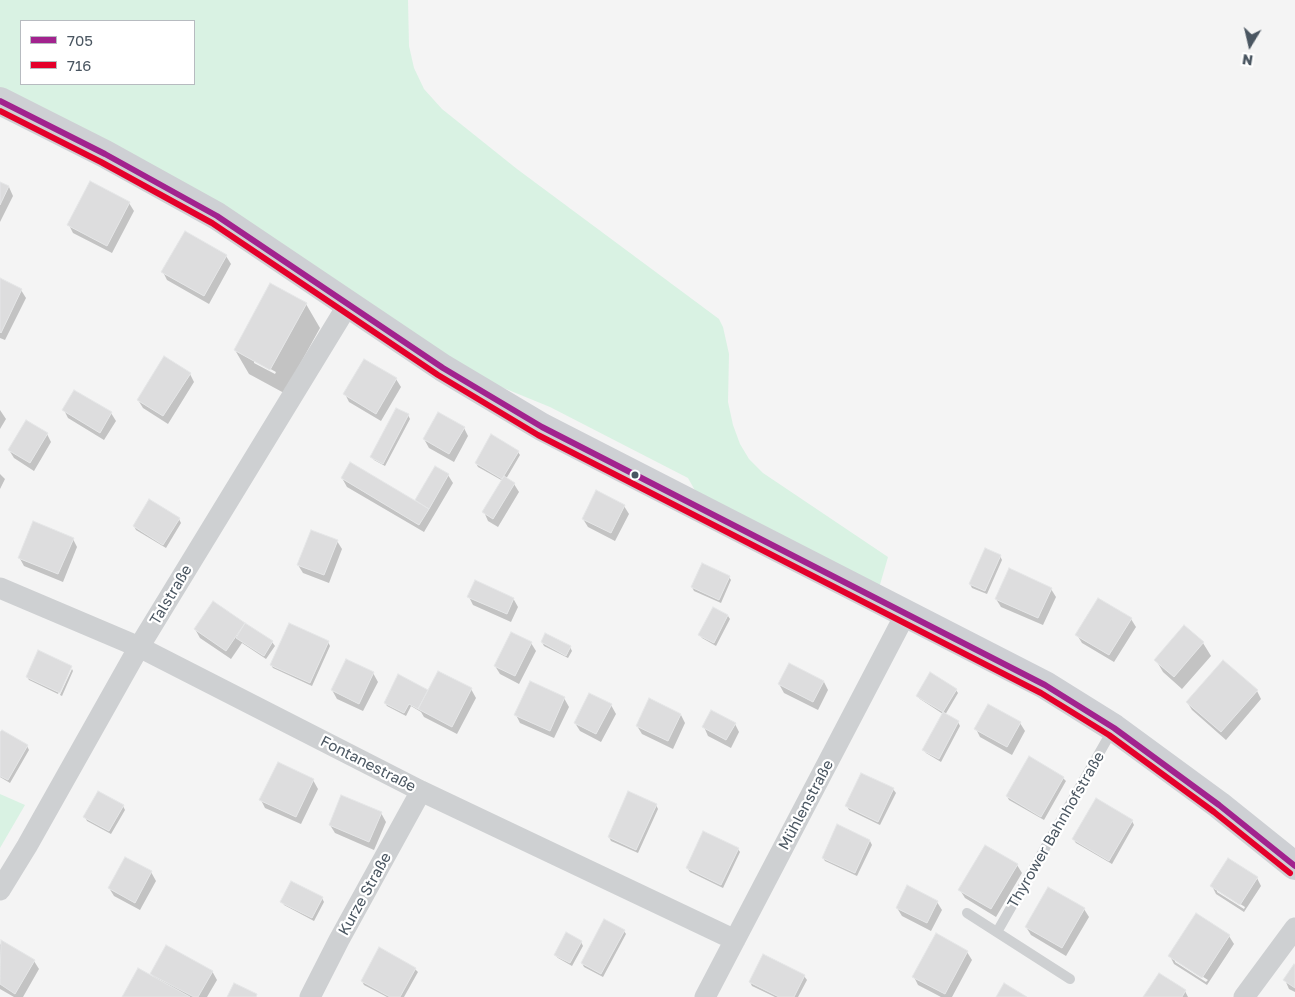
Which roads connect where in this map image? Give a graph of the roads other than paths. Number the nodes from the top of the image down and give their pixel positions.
1 (0, 101) edge
2 (349, 304) junction
3 (0, 588) edge
4 (906, 613) junction
5 (139, 647) junction
6 (1114, 728) junction
7 (421, 791) junction
8 (1295, 866) edge
9 (0, 890) edge
10 (967, 913) dead end
11 (1295, 928) edge
12 (997, 932) junction
13 (735, 940) junction
14 (1070, 979) dead end
15 (310, 997) edge
16 (705, 997) edge
17 (1244, 997) edge

1 - 2 main road
2 - 4 main road
2 - 5 street, Talstraße
3 - 5 street, Fontanestraße
4 - 6 main road
4 - 13 street, Mühlenstraße
5 - 7 street, Fontanestraße
5 - 9 street, Talstraße
6 - 8 main road
6 - 12 lane, Thyrower Bahnhofstraße
7 - 13 street, Fontanestraße
7 - 15 street, Kurze Straße
10 - 12 lane
11 - 17 street
12 - 14 lane
13 - 16 street, Mühlenstraße

